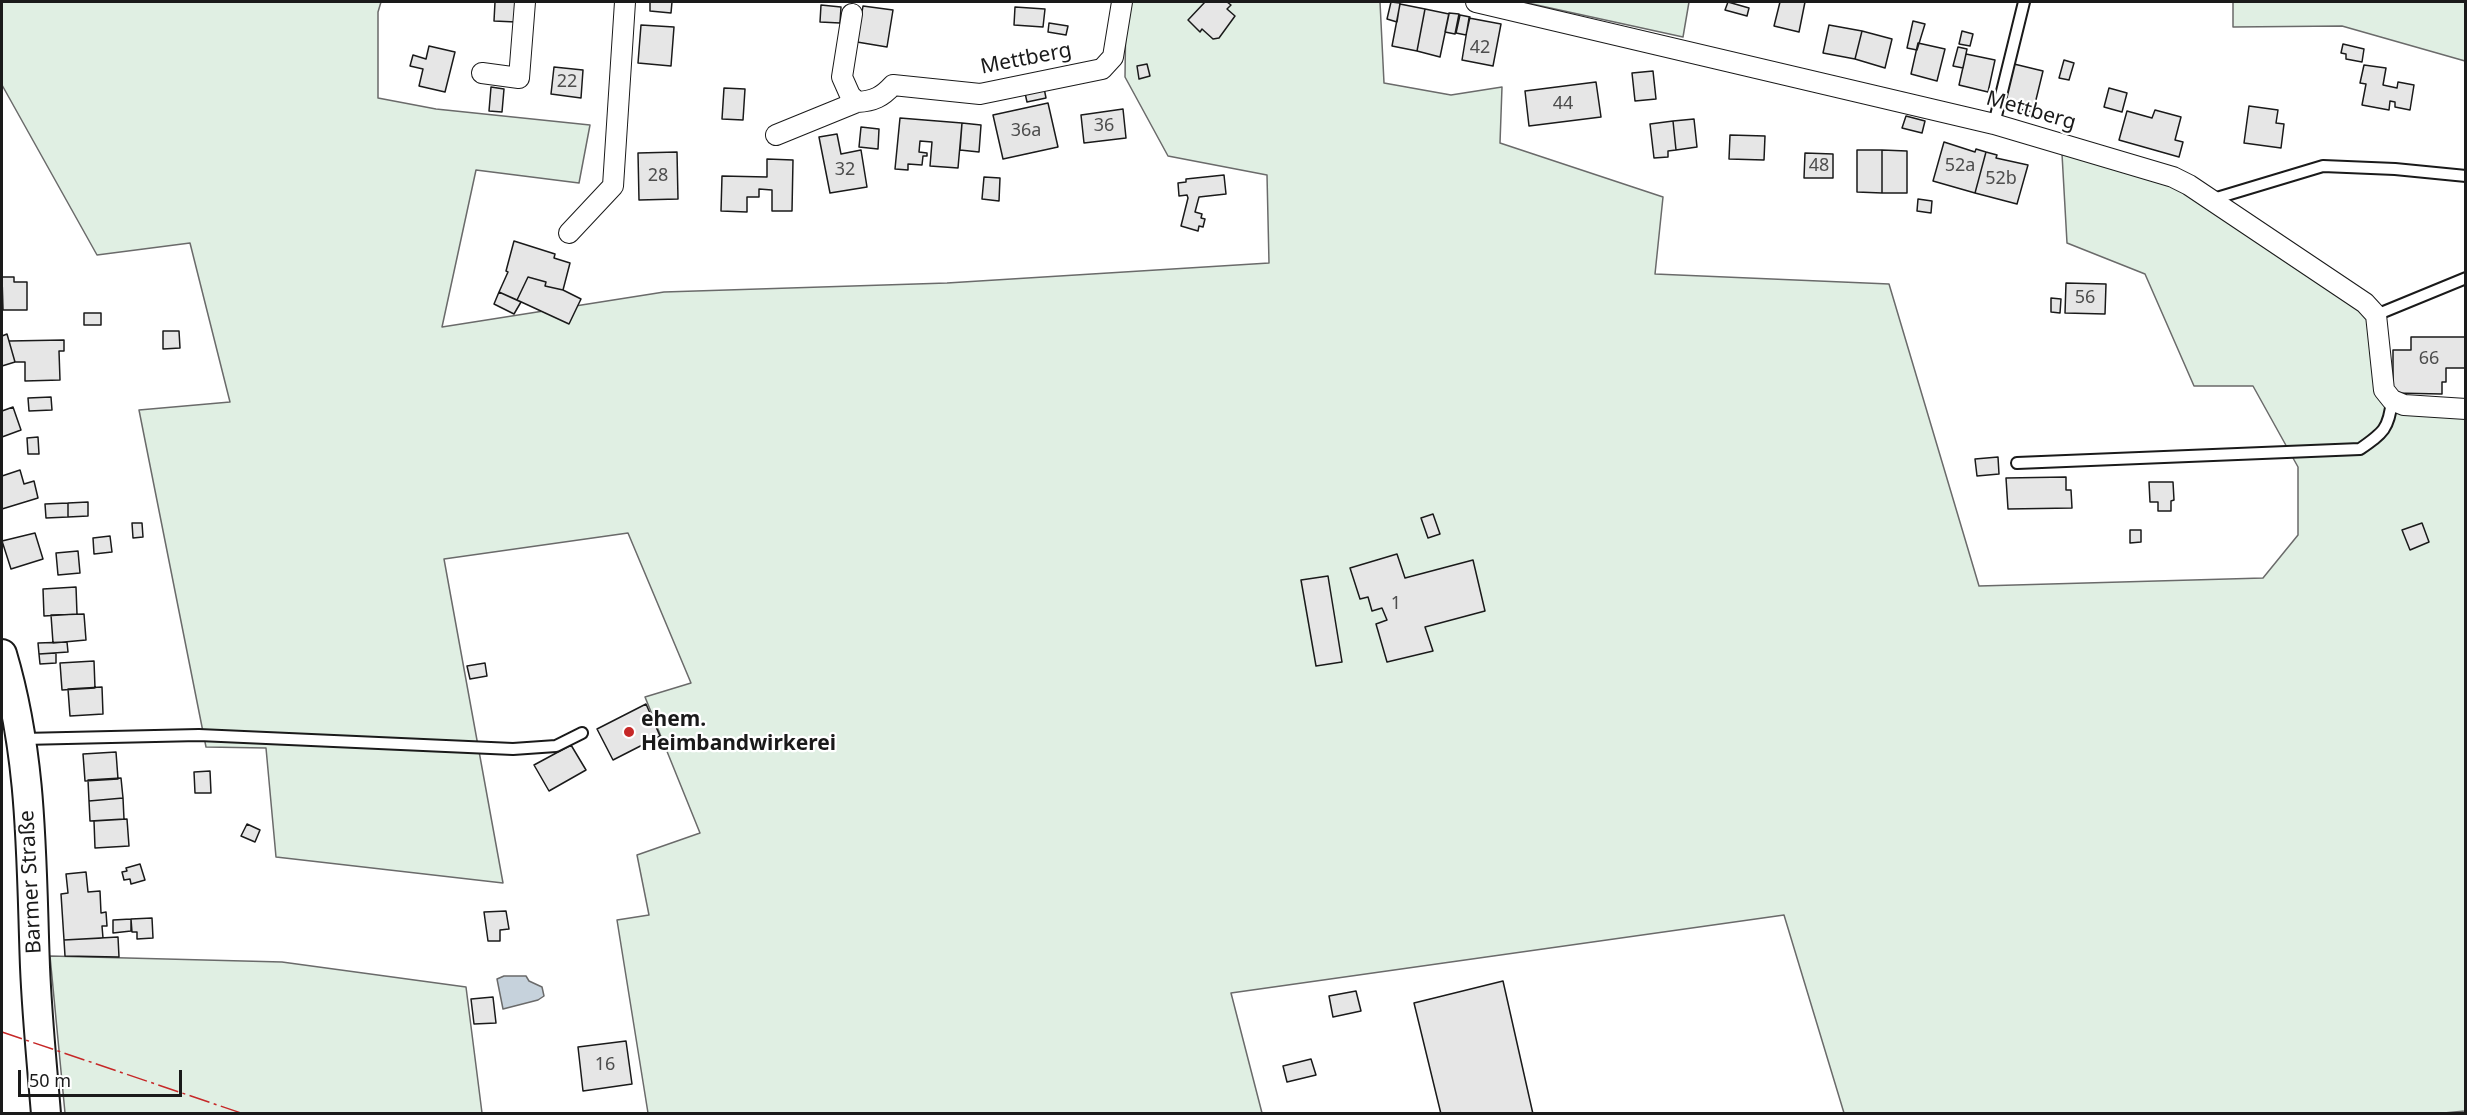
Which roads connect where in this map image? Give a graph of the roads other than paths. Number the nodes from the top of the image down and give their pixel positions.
1 (525, 2) edge
2 (625, 2) edge
3 (1122, 2) edge
4 (1476, 2) edge
5 (2024, 2) edge
6 (852, 14) dead end
7 (482, 73) dead end
8 (857, 102) junction
9 (1994, 124) junction
10 (776, 135) dead end
11 (2466, 176) edge
12 (2210, 200) junction
13 (569, 233) dead end
14 (2466, 278) edge
15 (2376, 315) junction
16 (2392, 400) junction
17 (2466, 409) edge
18 (2017, 463) dead end
19 (2, 654) edge
20 (582, 733) dead end
21 (22, 739) junction
22 (46, 1113) edge

1 - 7 street
2 - 13 street
3 - 8 street, Mettberg
4 - 9 street, Mettberg
5 - 9 lane
6 - 8 street
8 - 10 street, Mettberg
9 - 12 street, Mettberg
11 - 12 lane
12 - 15 street, Mettberg
14 - 15 lane
15 - 16 street
16 - 17 street
16 - 18 lane
19 - 21 main road, Barmer Straße
20 - 21 lane
21 - 22 main road, Barmer Straße

